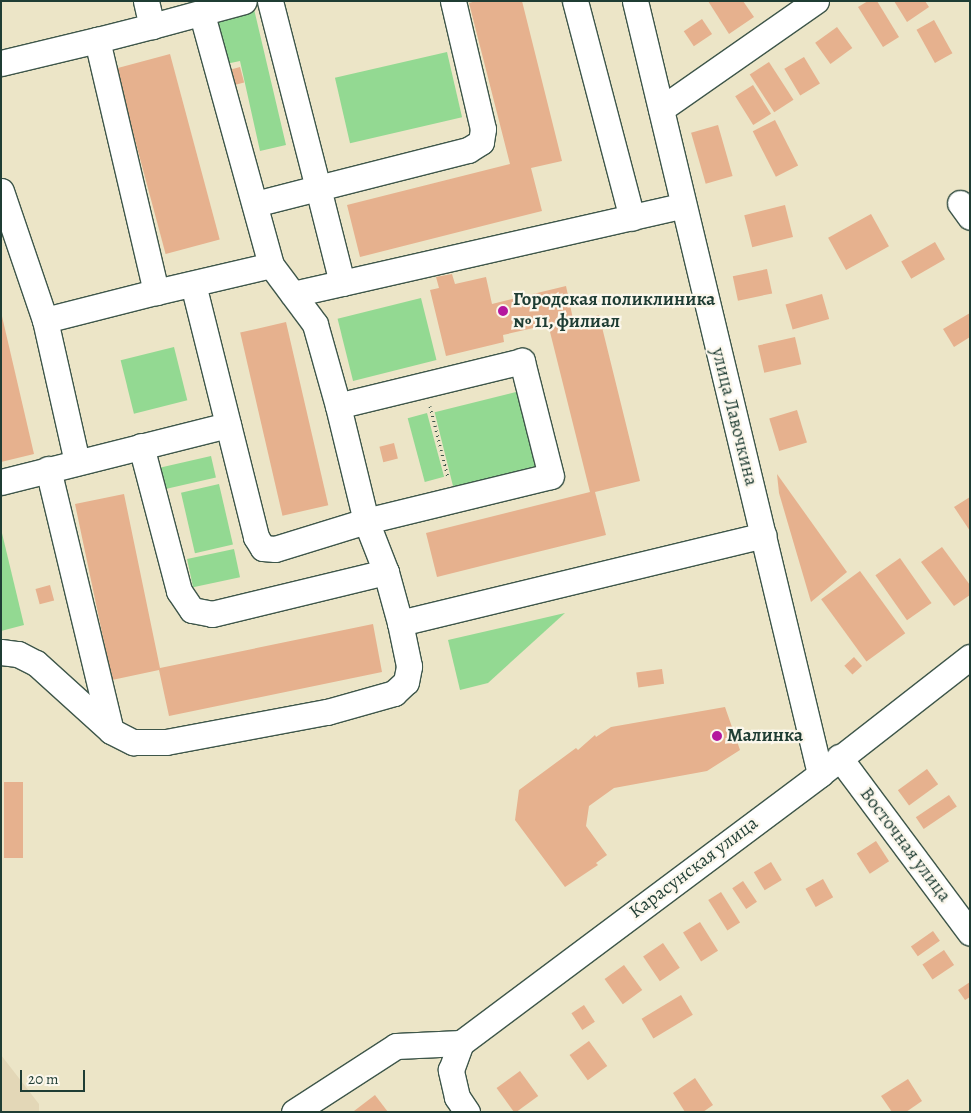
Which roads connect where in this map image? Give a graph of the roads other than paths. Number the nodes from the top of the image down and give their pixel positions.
1 (146, 1) edge
2 (244, 1) edge
3 (270, 1) edge
4 (454, 1) edge
5 (575, 1) edge
6 (635, 1) edge
7 (816, 1) edge
8 (202, 14) junction
9 (152, 26) junction
10 (97, 40) junction
11 (1, 63) edge
12 (660, 109) junction
13 (318, 188) junction
14 (1, 191) edge
15 (255, 204) junction
16 (682, 206) junction
17 (632, 218) junction
18 (271, 265) junction
19 (342, 283) junction
20 (193, 284) junction
21 (156, 292) junction
22 (293, 294) junction
23 (45, 320) junction
24 (338, 406) junction
25 (228, 425) junction
26 (141, 446) junction
27 (77, 462) junction
28 (48, 469) junction
29 (1, 482) edge
30 (366, 521) junction
31 (763, 535) junction
32 (386, 572) junction
33 (400, 623) junction
34 (1, 652) edge
35 (970, 657) edge
36 (111, 731) junction
37 (839, 758) junction
38 (820, 774) junction
39 (970, 933) edge
40 (461, 1043) junction
41 (462, 1104) edge
42 (294, 1112) edge

1 - 9 street
2 - 8 street
3 - 13 street
4 - 13 street
5 - 17 street
6 - 12 street, улица Лавочкина
7 - 12 street
8 - 9 street
8 - 15 street
9 - 10 street
10 - 11 street
10 - 21 street
12 - 16 street, улица Лавочкина
13 - 15 street
13 - 19 street
14 - 23 street
15 - 18 street
16 - 17 street
16 - 31 street, улица Лавочкина
17 - 19 street
18 - 20 street
18 - 22 street
19 - 22 street
20 - 21 street
20 - 25 street
21 - 23 street
22 - 24 street
23 - 27 street
24 - 30 street
24 - 30 street
25 - 26 street
25 - 30 street
26 - 27 street
26 - 32 street
27 - 28 street
28 - 29 street
28 - 36 street
30 - 32 street
31 - 33 street
31 - 38 street, улица Лавочкина
32 - 33 street
33 - 36 street
34 - 36 street
35 - 37 street, Карасунская улица
37 - 38 street, Карасунская улица
37 - 39 street, Восточная улица
38 - 40 street, Карасунская улица
40 - 41 street
40 - 42 street

